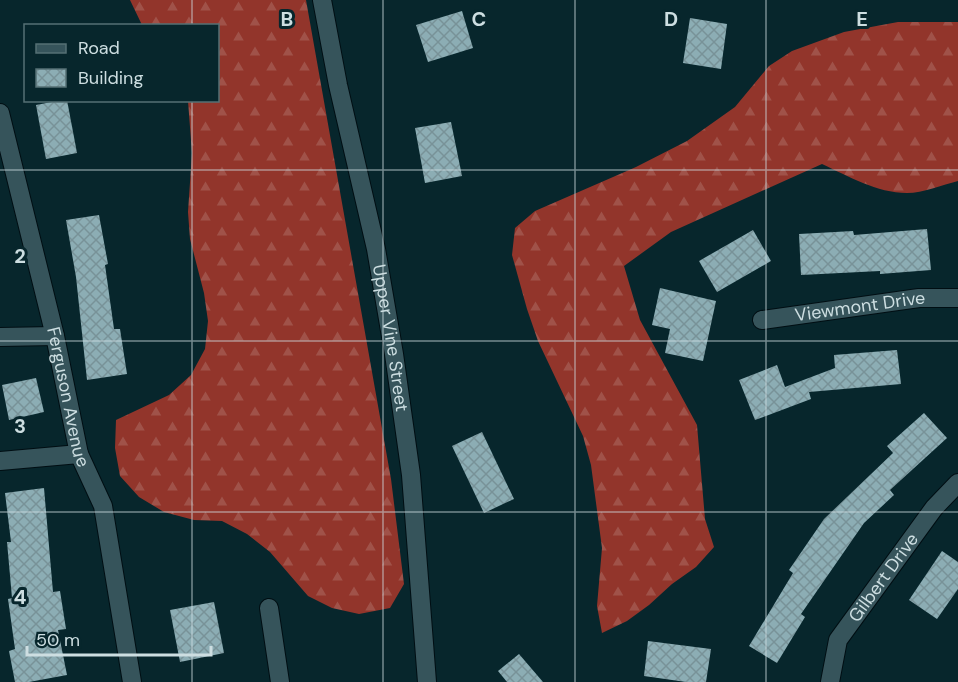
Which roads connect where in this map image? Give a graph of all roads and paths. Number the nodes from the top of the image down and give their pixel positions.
1 (322, 0) edge
2 (0, 113) edge
3 (958, 298) edge
4 (762, 320) dead end
5 (55, 336) junction
6 (0, 337) edge
7 (79, 454) junction
8 (0, 461) edge
9 (958, 483) edge
10 (269, 608) dead end
11 (132, 682) edge
12 (280, 682) edge
13 (427, 682) edge
14 (830, 682) edge

1 - 13 street, Upper Vine Street
2 - 5 street, Ferguson Avenue
3 - 4 street, Viewmont Drive
5 - 6 street
5 - 7 street, Ferguson Avenue
7 - 8 street
7 - 11 street, Ferguson Avenue
9 - 14 street, Gilbert Drive
10 - 12 street

